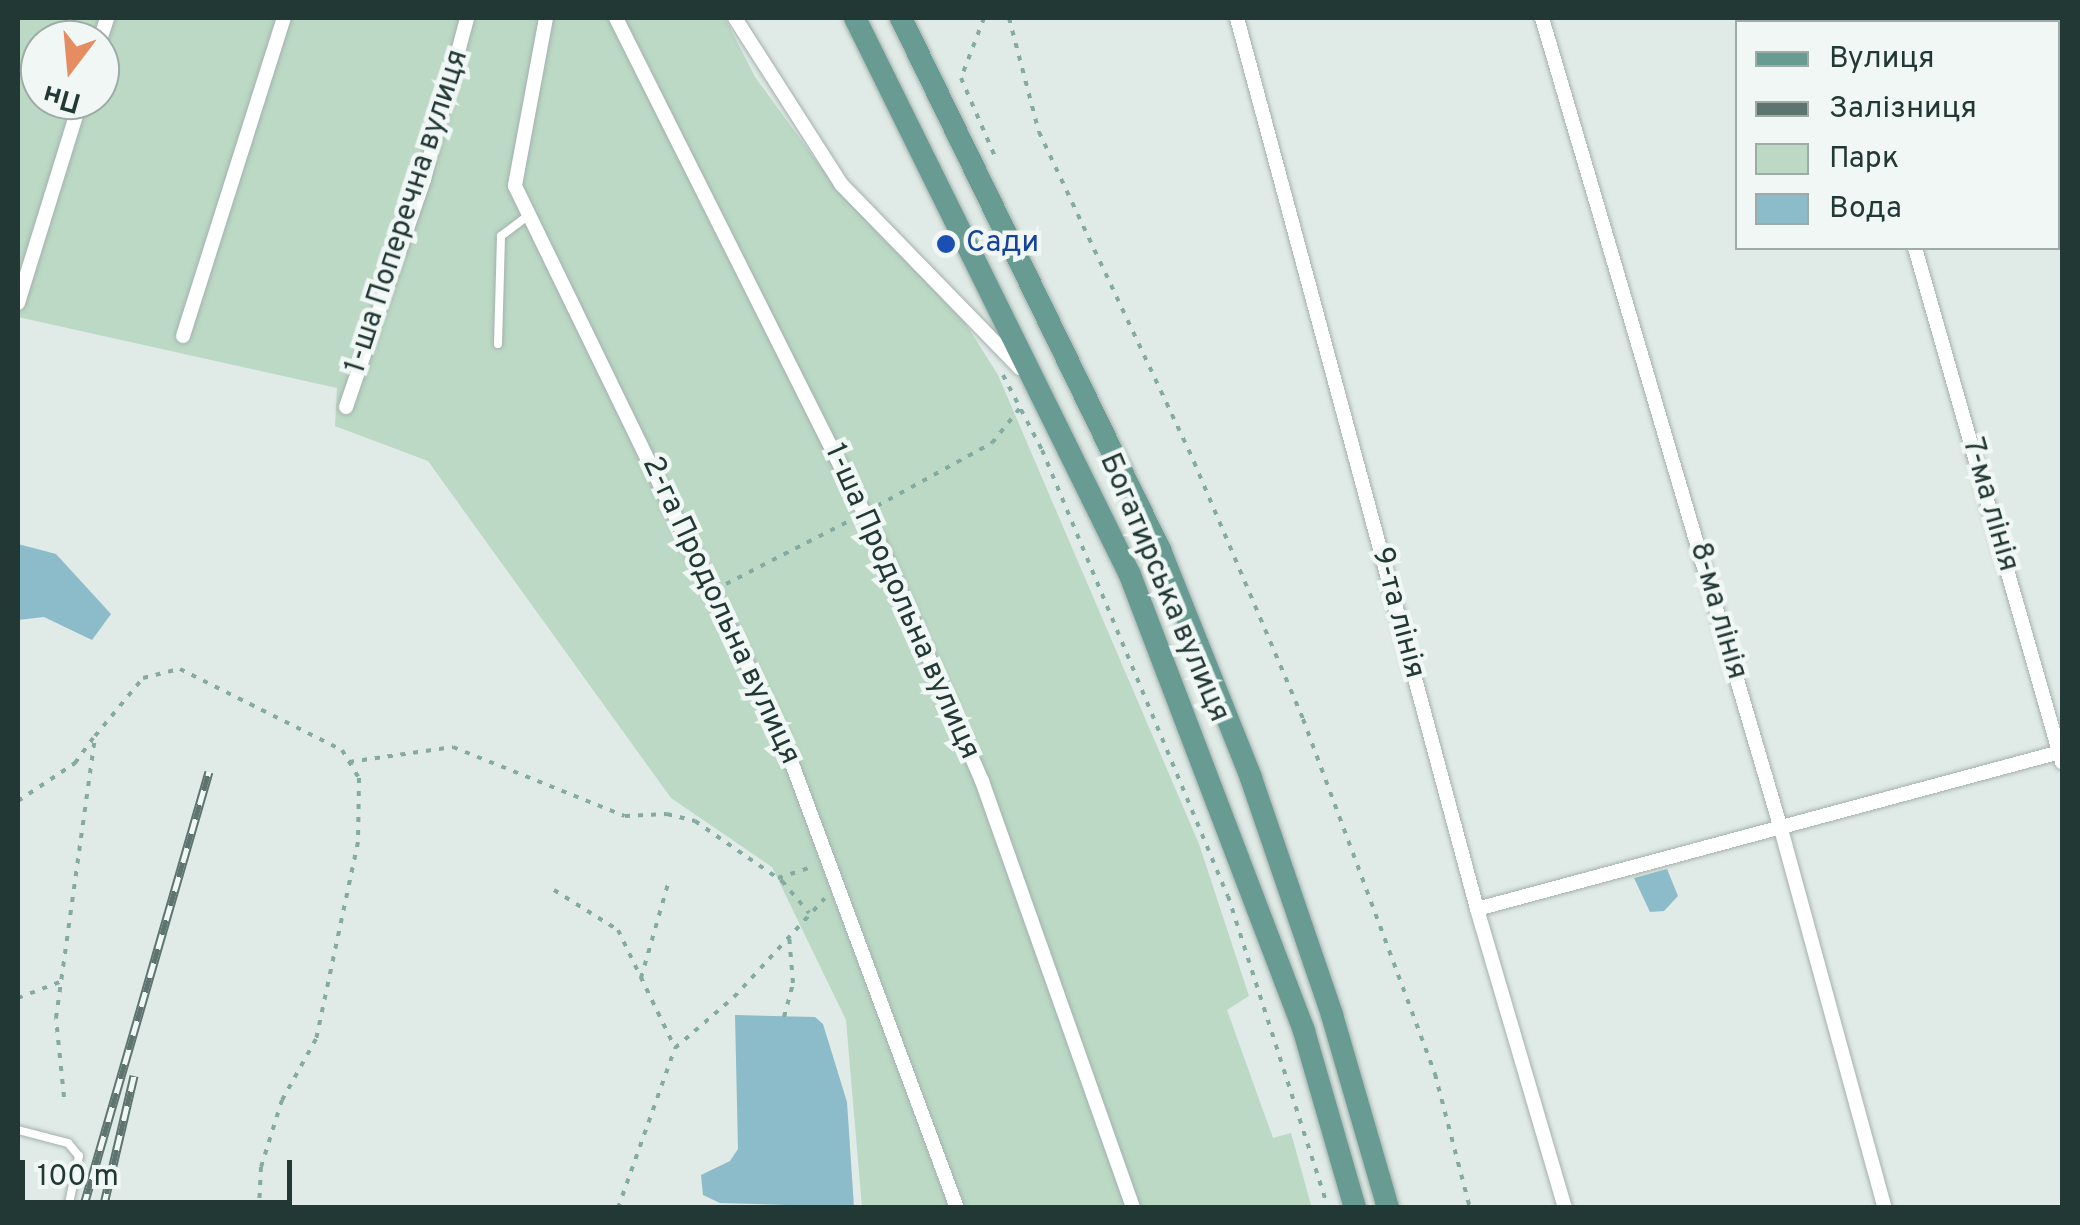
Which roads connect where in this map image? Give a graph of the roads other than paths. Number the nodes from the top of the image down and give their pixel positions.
1 (284, 18) edge
2 (468, 18) edge
3 (546, 18) edge
4 (616, 18) edge
5 (735, 18) edge
6 (855, 18) edge
7 (901, 18) edge
8 (1237, 18) edge
9 (1542, 18) edge
10 (75, 120) edge
11 (529, 214) junction
12 (1917, 250) edge
13 (18, 303) edge
14 (183, 336) dead end
15 (498, 344) dead end
16 (1047, 398) junction
17 (346, 406) dead end
18 (2061, 757) edge
19 (1781, 829) junction
20 (1477, 909) junction
21 (18, 1130) edge
22 (68, 1208) edge
23 (957, 1208) edge
24 (1134, 1208) edge
25 (1354, 1208) edge
26 (1388, 1208) edge
27 (1565, 1208) edge
28 (1885, 1208) edge

1 - 14 street
2 - 17 street, 1-ша Поперечна вулиця
3 - 11 street, 2-га Продольна вулиця
4 - 24 street, 1-ша Продольна вулиця
5 - 16 street
6 - 16 main road, Богатирська вулиця
7 - 26 main road, Богатирська вулиця
8 - 20 street, 9-та лінія
9 - 19 street, 8-ма лінія
10 - 13 street
11 - 15 lane
11 - 23 street, 2-га Продольна вулиця
12 - 18 street, 7-ма лінія
16 - 25 main road, Богатирська вулиця
18 - 19 street
19 - 20 street
19 - 28 street, 8-ма лінія
20 - 27 street, 9-та лінія
21 - 22 lane

